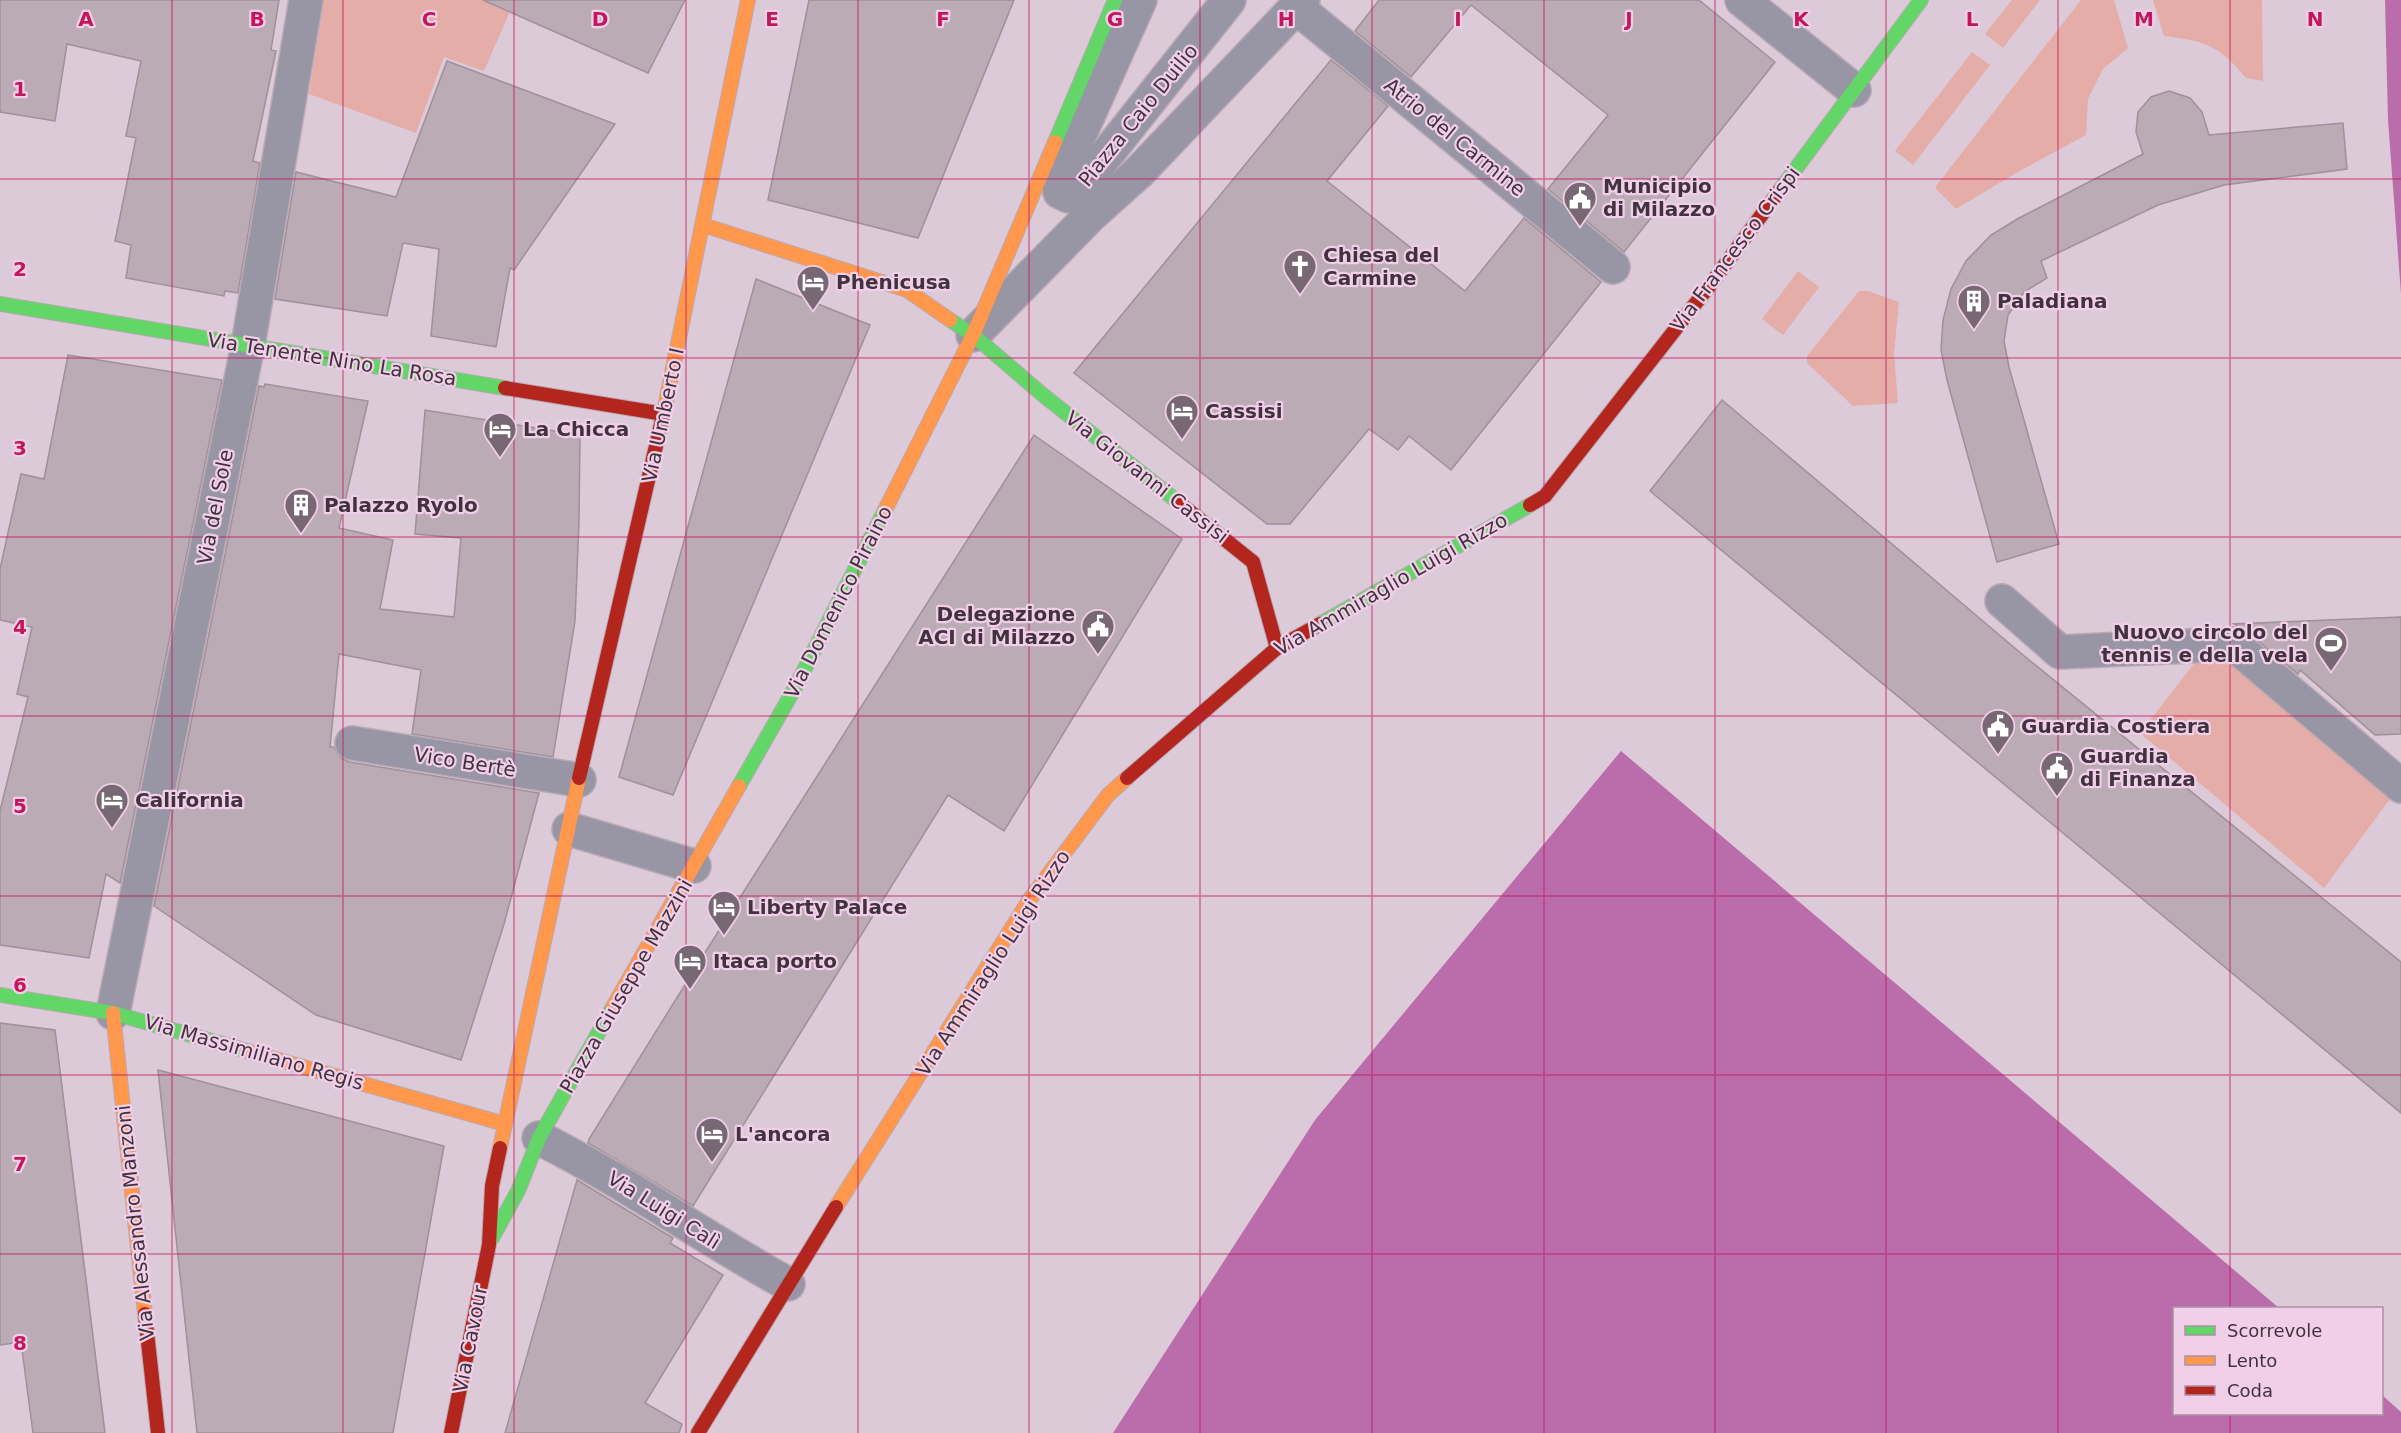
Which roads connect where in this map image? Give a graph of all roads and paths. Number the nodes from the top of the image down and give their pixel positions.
1 (306, 0) edge
2 (748, 0) edge
3 (1114, 0) edge
4 (1140, 0) edge
5 (1229, 0) edge
6 (1742, 0) edge
7 (1921, 0) edge
8 (1300, 3) edge
9 (1854, 90) junction
10 (1042, 174) junction
11 (1092, 214) junction
12 (704, 225) junction
13 (1613, 267) dead end
14 (0, 304) edge
15 (973, 335) junction
16 (248, 345) junction
17 (664, 414) junction
18 (1545, 496) joint
19 (2002, 601) dead end
20 (1277, 648) junction
21 (351, 743) dead end
22 (579, 780) junction
23 (2401, 786) edge
24 (569, 829) junction
25 (694, 866) junction
26 (0, 995) edge
27 (113, 1013) junction
28 (505, 1124) junction
29 (539, 1138) junction
30 (489, 1245) junction
31 (788, 1284) junction
32 (158, 1433) edge
33 (451, 1433) edge
34 (698, 1433) edge

1 - 16 street, Via del Sole
2 - 12 street, Via Umberto I
3 - 10 street
4 - 5 street, Piazza Caio Duilio
6 - 9 street
7 - 9 street, Via Francesco Crispi
8 - 11 street, Piazza Caio Duilio
8 - 13 street, Atrio del Carmine
9 - 18 street, Via Francesco Crispi
10 - 11 street, Piazza Caio Duilio
10 - 15 street
11 - 15 street, Piazza Caio Duilio
12 - 15 street, Via Giovanni Cassisi
12 - 17 street, Via Umberto I
14 - 16 street, Via Tenente Nino La Rosa
15 - 20 street, Via Giovanni Cassisi
15 - 25 street, Via Domenico Piraino
16 - 17 street, Via Tenente Nino La Rosa
16 - 27 street, Via del Sole
17 - 22 street, Via Umberto I
18 - 20 street, Via Ammiraglio Luigi Rizzo
19 - 23 street
20 - 31 street, Via Ammiraglio Luigi Rizzo
21 - 22 street, Vico Bertè
22 - 24 street, Via Umberto I
24 - 25 street, Piazza Giuseppe Mazzini
24 - 28 street
25 - 29 street, Piazza Giuseppe Mazzini
26 - 27 street, Via Massimiliano Regis
27 - 28 street, Via Massimiliano Regis
27 - 32 street, Via Alessandro Manzoni
28 - 30 street, Via Cavour
29 - 30 street, Via Cavour
29 - 31 street, Via Luigi Calì
30 - 33 street, Via Cavour
31 - 34 street, Via Ammiraglio Luigi Rizzo

